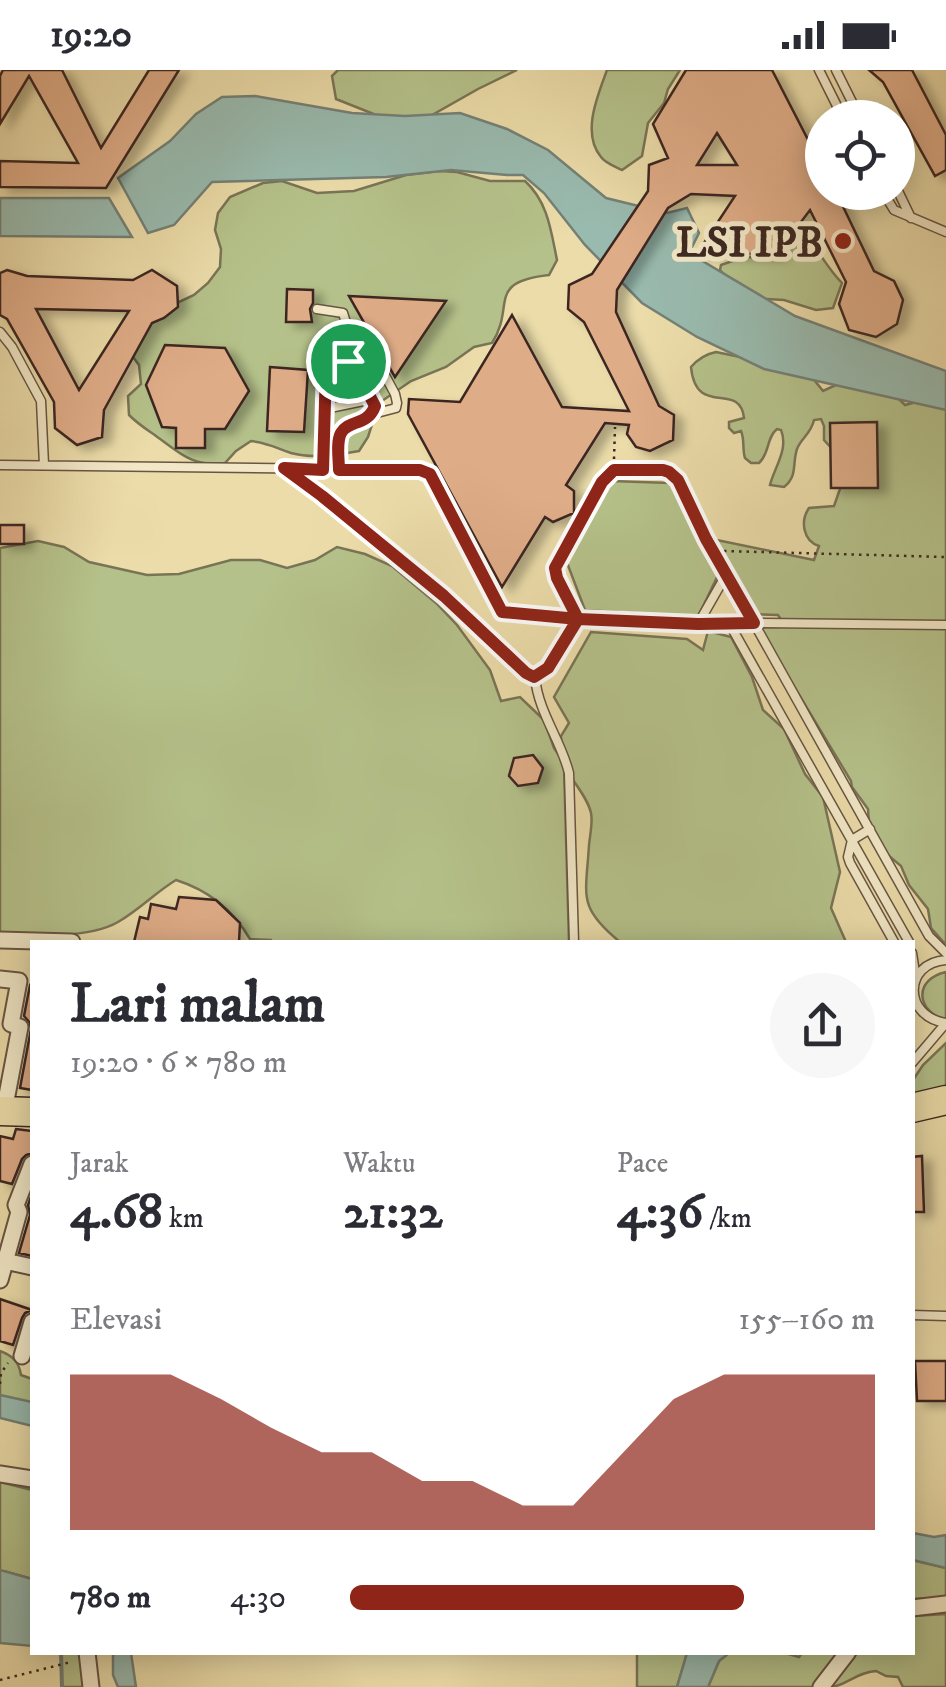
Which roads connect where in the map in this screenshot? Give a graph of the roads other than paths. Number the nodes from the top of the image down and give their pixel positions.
1 (819, 70) edge
2 (836, 70) edge
3 (835, 100) edge
4 (851, 100) edge
5 (894, 210) edge
6 (907, 210) edge
7 (911, 218) junction
8 (946, 232) edge
9 (316, 309) dead end
10 (0, 332) edge
11 (327, 350) dead end
12 (326, 368) junction
13 (369, 397) junction
14 (325, 410) junction
15 (373, 414) junction
16 (0, 465) edge
17 (44, 465) junction
18 (284, 468) junction
19 (323, 470) junction
20 (339, 470) junction
21 (726, 576) junction
22 (578, 619) junction
23 (754, 623) junction
24 (698, 624) junction
25 (728, 624) junction
26 (946, 624) edge
27 (534, 677) junction
28 (870, 830) junction
29 (852, 840) junction
30 (0, 940) edge
31 (574, 940) edge
32 (893, 940) edge
33 (908, 940) edge
34 (30, 941) edge
35 (946, 956) edge
36 (915, 971) edge
37 (0, 979) edge
38 (916, 979) junction
39 (915, 984) edge
40 (915, 1003) edge
41 (6, 1022) edge
42 (946, 1023) edge
43 (915, 1059) edge
44 (946, 1100) edge
45 (915, 1107) edge
46 (17, 1113) edge
47 (30, 1170) edge
48 (17, 1209) edge
49 (5, 1262) junction
50 (30, 1266) edge
51 (0, 1285) edge
52 (915, 1316) edge
53 (946, 1316) edge
54 (30, 1329) edge
55 (22, 1356) road end
56 (0, 1474) edge
57 (30, 1479) edge
58 (946, 1604) edge
59 (915, 1608) edge
60 (86, 1655) edge
61 (846, 1655) edge
62 (91, 1687) edge
63 (822, 1687) edge

1 - 3 lane
2 - 4 lane
5 - 7 lane
6 - 7 lane
7 - 8 lane
9 - 15 lane
10 - 17 lane
11 - 12 lane
12 - 13 lane
12 - 14 lane
13 - 14 lane
13 - 15 lane
14 - 19 lane
15 - 20 lane
16 - 17 lane
17 - 18 lane
18 - 19 lane
18 - 27 lane
19 - 20 lane
20 - 22 lane
21 - 22 lane
21 - 23 lane
21 - 24 lane
22 - 24 lane
22 - 27 lane
23 - 25 lane
23 - 26 lane
23 - 28 lane
24 - 25 lane
25 - 29 lane
27 - 31 lane
28 - 29 lane
28 - 35 lane
29 - 32 lane
29 - 33 lane
30 - 34 street
35 - 38 lane
36 - 38 lane
37 - 41 street
38 - 39 lane
40 - 42 lane
41 - 46 street
42 - 43 lane
44 - 45 highway
47 - 48 street
48 - 49 street
49 - 50 street
49 - 51 street
52 - 53 lane
54 - 55 street
56 - 57 street
58 - 59 street
60 - 62 street
61 - 63 street

